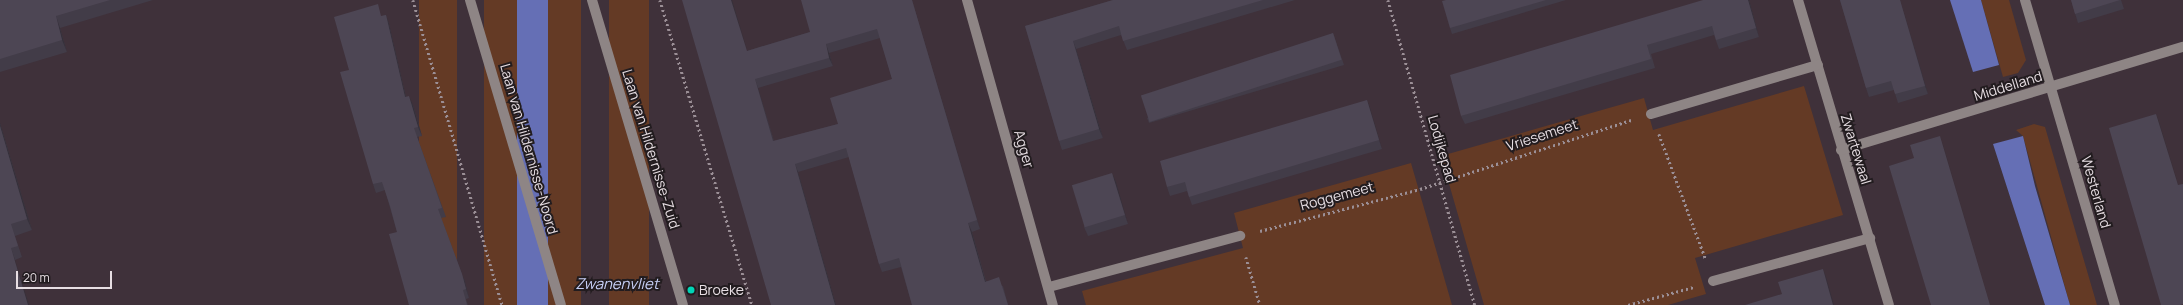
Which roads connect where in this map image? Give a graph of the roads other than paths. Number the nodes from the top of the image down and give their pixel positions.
1 (470, 0) edge
2 (592, 0) edge
3 (1798, 0) edge
4 (2025, 0) edge
5 (969, 1) edge
6 (2183, 47) edge
7 (1818, 65) junction
8 (2050, 88) junction
9 (1651, 114) road end
10 (1841, 150) junction
11 (1240, 236) road end
12 (1870, 238) junction
13 (1713, 282) road end
14 (1049, 287) junction
15 (561, 305) edge
16 (683, 305) edge
17 (1053, 305) edge
18 (1890, 305) edge
19 (2115, 305) edge

1 - 15 street, Laan van Hildernisse-Noord
2 - 16 street, Laan van Hildernisse-Zuid
3 - 7 street, Zwartewaal
4 - 8 street, Westerland
5 - 14 street, Agger
6 - 8 street, Middelland
7 - 9 street
7 - 10 street, Zwartewaal
8 - 10 street, Middelland
8 - 19 street, Westerland
10 - 12 street, Zwartewaal
11 - 14 street
12 - 13 street
12 - 18 street, Zwartewaal
14 - 17 street, Agger

